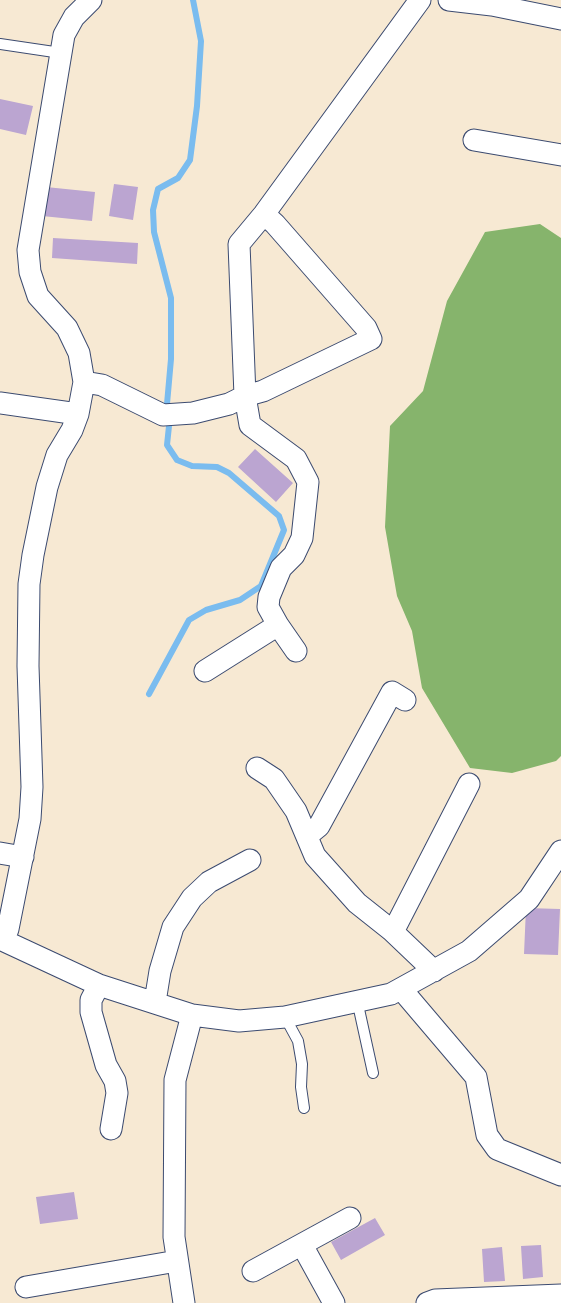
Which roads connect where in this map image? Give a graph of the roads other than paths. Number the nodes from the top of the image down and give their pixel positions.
1 (91, 0) edge
2 (420, 0) edge
3 (449, 0) edge
4 (493, 2) edge
5 (561, 19) edge
6 (0, 44) edge
7 (61, 54) junction
8 (474, 140) dead end
9 (561, 155) edge
10 (264, 214) junction
11 (84, 382) junction
12 (245, 396) junction
13 (0, 403) edge
14 (78, 414) junction
15 (278, 625) junction
16 (296, 651) dead end
17 (205, 672) dead end
18 (405, 700) dead end
19 (257, 768) dead end
20 (469, 784) dead end
21 (308, 836) junction
22 (561, 852) edge
23 (0, 853) edge
24 (23, 857) junction
25 (250, 860) dead end
26 (391, 930) junction
27 (2, 940) edge
28 (434, 971) junction
29 (99, 984) junction
30 (402, 990) junction
31 (357, 1000) junction
32 (155, 1002) junction
33 (192, 1015) junction
34 (285, 1017) junction
35 (373, 1074) dead end
36 (304, 1108) dead end
37 (111, 1129) dead end
38 (561, 1175) edge
39 (350, 1218) dead end
40 (302, 1245) junction
41 (177, 1261) junction
42 (253, 1271) dead end
43 (26, 1287) dead end
44 (561, 1295) edge
45 (184, 1303) edge
46 (334, 1303) edge
47 (427, 1303) edge

1 - 7 street
2 - 10 street
3 - 4 street
4 - 5 street
6 - 7 lane
7 - 11 street
8 - 9 street
10 - 12 street
10 - 12 street
11 - 12 street
11 - 14 street
12 - 15 street
13 - 14 street
14 - 24 street
15 - 16 street
15 - 17 street
18 - 21 street
19 - 21 street
20 - 26 street
21 - 26 street
22 - 28 street
23 - 24 street
24 - 27 street
25 - 32 street
26 - 28 street
27 - 29 street
28 - 30 street
29 - 32 street
29 - 37 street
30 - 31 street
30 - 38 street
31 - 34 street
31 - 35 lane
32 - 33 street
33 - 34 street
33 - 41 street
34 - 36 lane
39 - 40 street
40 - 42 street
40 - 46 street
41 - 43 street
41 - 45 street
44 - 47 street

